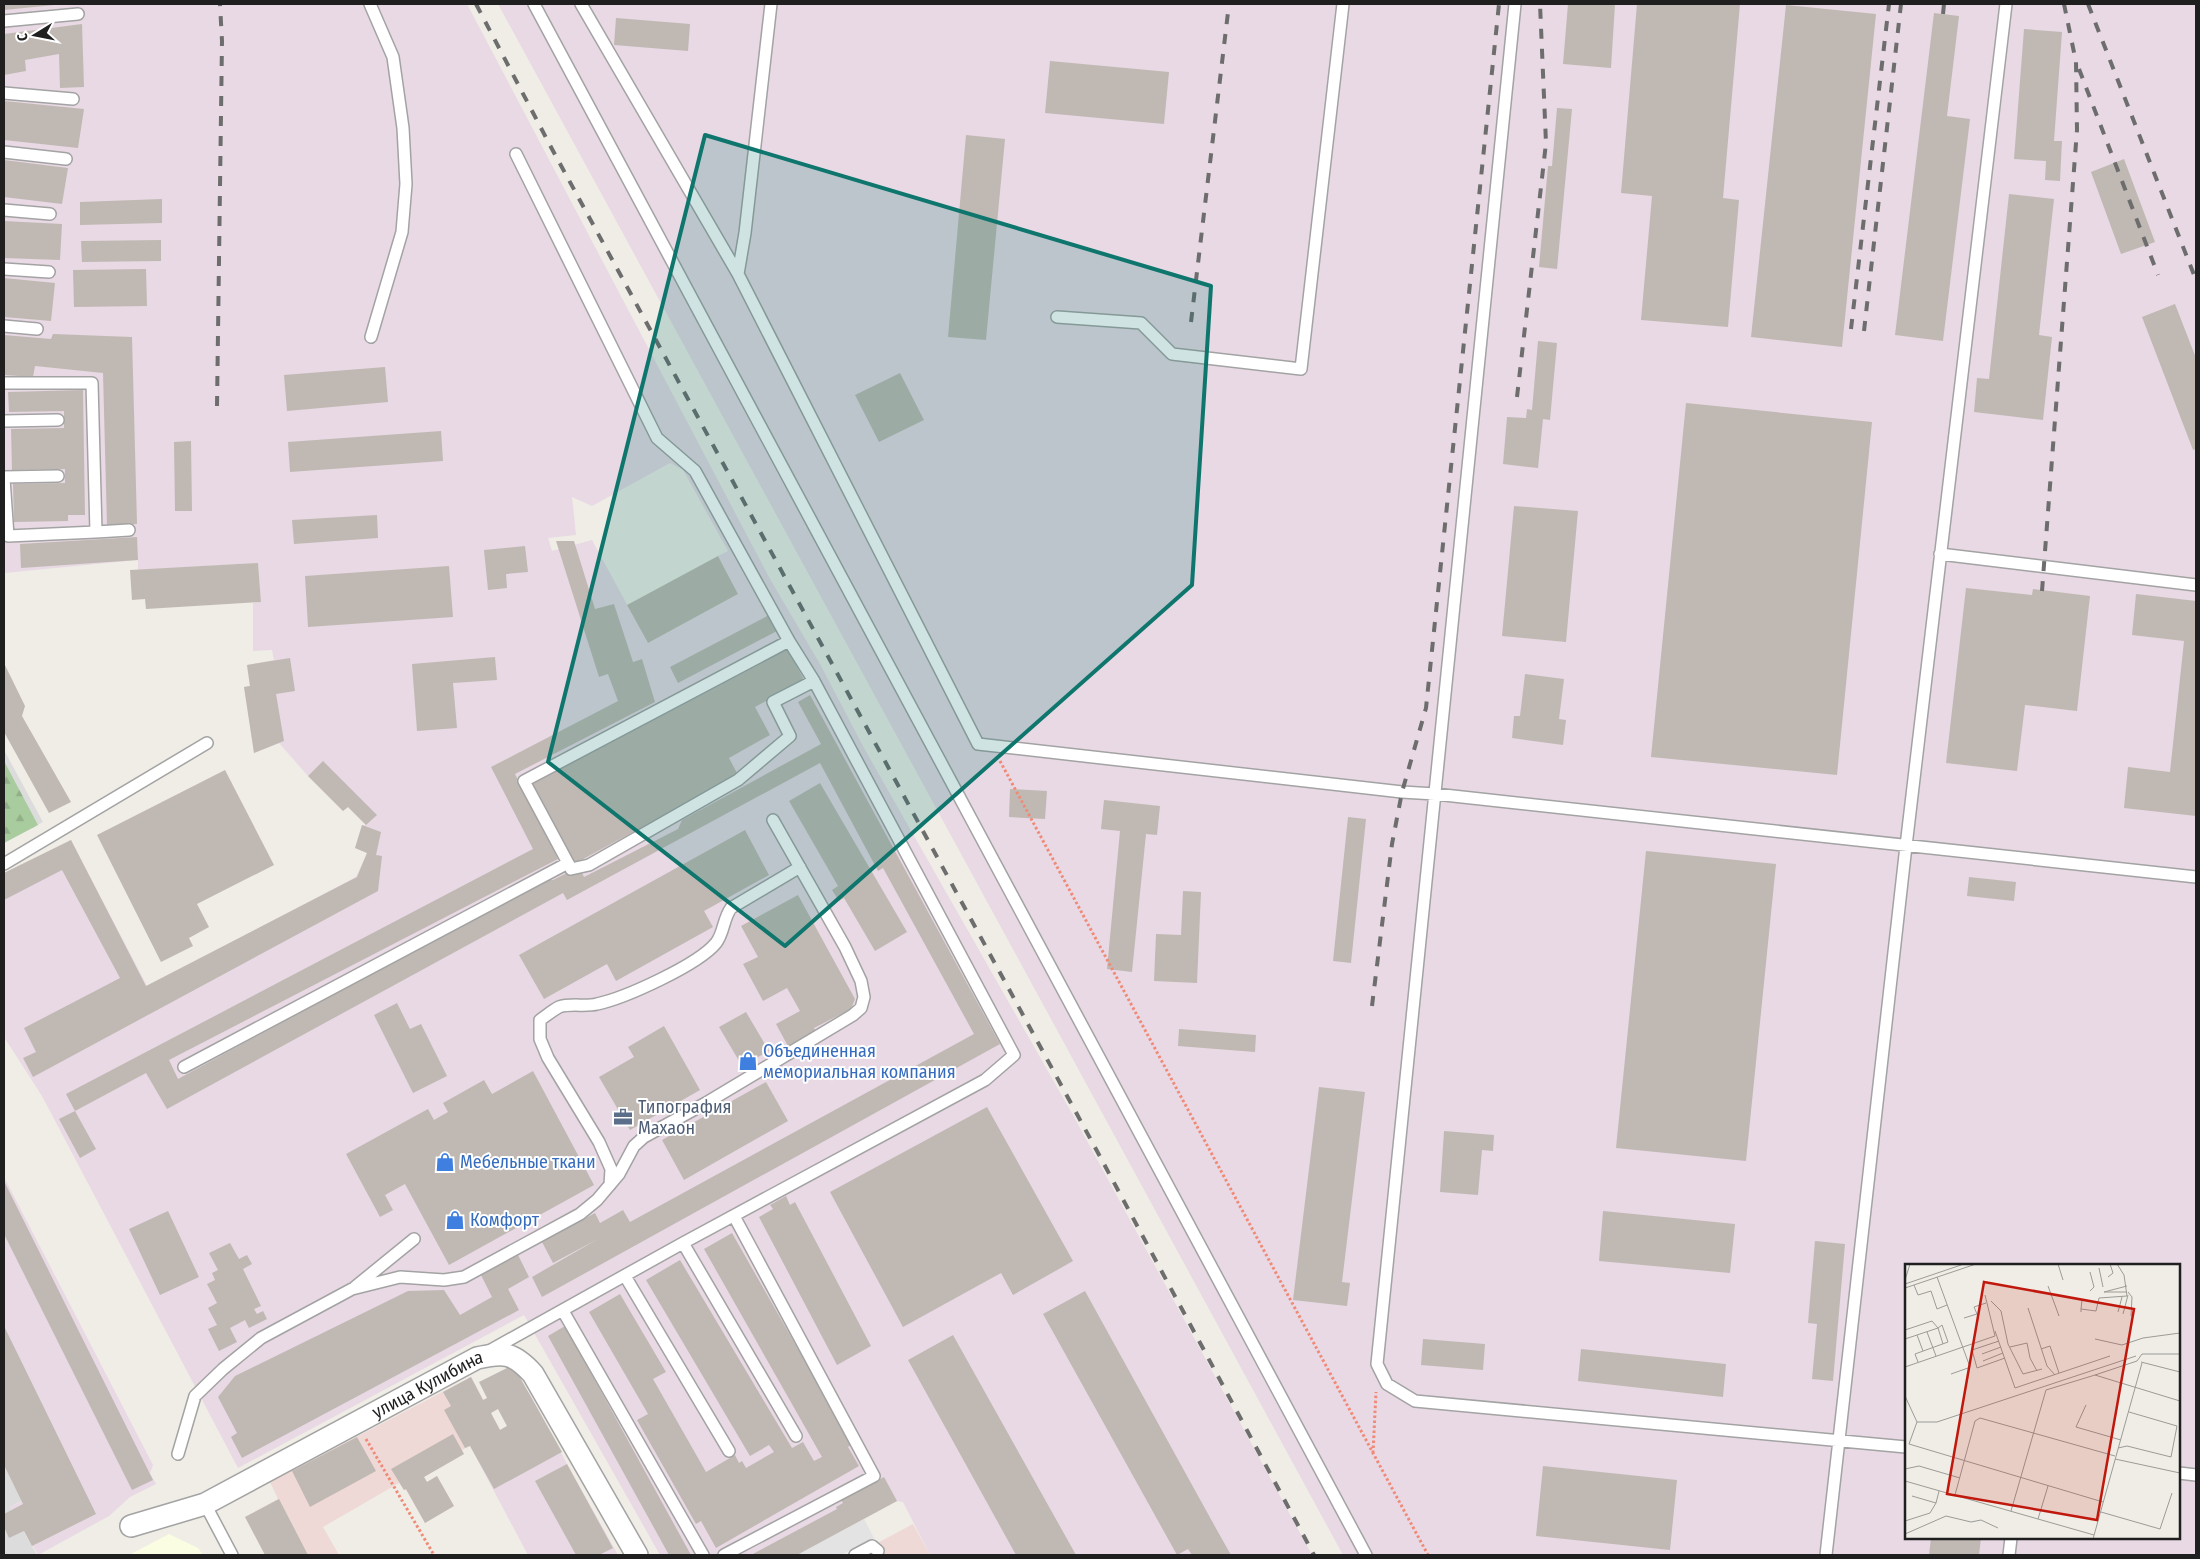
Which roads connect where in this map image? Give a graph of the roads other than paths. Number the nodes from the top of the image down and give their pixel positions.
1 (370, 4) edge
2 (534, 4) edge
3 (581, 4) edge
4 (771, 4) edge
5 (1343, 4) edge
6 (1515, 4) edge
7 (2006, 4) edge
8 (78, 14) dead end
9 (4, 21) edge
10 (4, 93) edge
11 (72, 99) dead end
12 (4, 152) edge
13 (516, 154) dead end
14 (66, 159) dead end
15 (4, 210) edge
16 (50, 214) dead end
17 (4, 269) edge
18 (49, 272) dead end
19 (738, 274) junction
20 (1057, 317) dead end
21 (4, 326) edge
22 (37, 329) dead end
23 (371, 337) dead end
24 (4, 383) edge
25 (58, 420) dead end
26 (4, 421) edge
27 (58, 476) dead end
28 (4, 478) edge
29 (129, 530) dead end
30 (96, 532) junction
31 (1940, 554) junction
32 (2196, 585) edge
33 (789, 641) junction
34 (814, 681) junction
35 (207, 743) dead end
36 (1434, 794) junction
37 (773, 820) dead end
38 (1906, 846) junction
39 (4, 864) edge
40 (568, 864) junction
41 (800, 867) junction
42 (2196, 877) edge
43 (184, 1067) dead end
44 (610, 1185) junction
45 (734, 1216) junction
46 (414, 1239) dead end
47 (683, 1242) junction
48 (625, 1276) junction
49 (352, 1289) junction
50 (563, 1311) junction
51 (477, 1358) junction
52 (796, 1436) dead end
53 (1838, 1441) junction
54 (1905, 1447) edge
55 (730, 1451) dead end
56 (178, 1454) dead end
57 (2180, 1473) edge
58 (2196, 1475) edge
59 (205, 1504) junction
60 (131, 1526) dead end
61 (2011, 1539) edge
62 (878, 1551) dead end
63 (232, 1555) edge
64 (637, 1555) edge
65 (703, 1555) edge
66 (724, 1555) edge
67 (855, 1555) edge
68 (1366, 1555) edge
69 (1826, 1555) edge
70 (2009, 1555) edge

1 - 23 lane
2 - 68 lane
3 - 19 lane
4 - 19 lane
5 - 20 lane
6 - 36 lane
7 - 31 lane
8 - 9 lane
10 - 11 lane
12 - 14 lane
13 - 33 lane
15 - 16 lane
17 - 18 lane
19 - 36 lane
21 - 22 lane
24 - 30 lane
25 - 26 lane
27 - 28 lane
28 - 30 lane
29 - 30 lane
31 - 32 lane
31 - 38 lane
33 - 34 lane
33 - 40 lane
34 - 40 lane
34 - 45 lane
35 - 39 lane
36 - 38 lane
36 - 53 lane
37 - 41 lane
38 - 42 lane
38 - 53 lane
40 - 43 lane
41 - 44 lane
41 - 44 lane
44 - 49 lane
45 - 47 lane
45 - 66 lane
46 - 49 lane
47 - 48 lane
47 - 52 lane
48 - 50 lane
48 - 55 lane
49 - 56 lane
50 - 51 lane
50 - 65 lane
51 - 59 street, улица Кулибина
51 - 64 street, улица Кулибина
53 - 54 lane
53 - 69 lane
57 - 58 lane
59 - 60 street, улица Кулибина
59 - 63 lane
61 - 70 lane
62 - 67 lane

